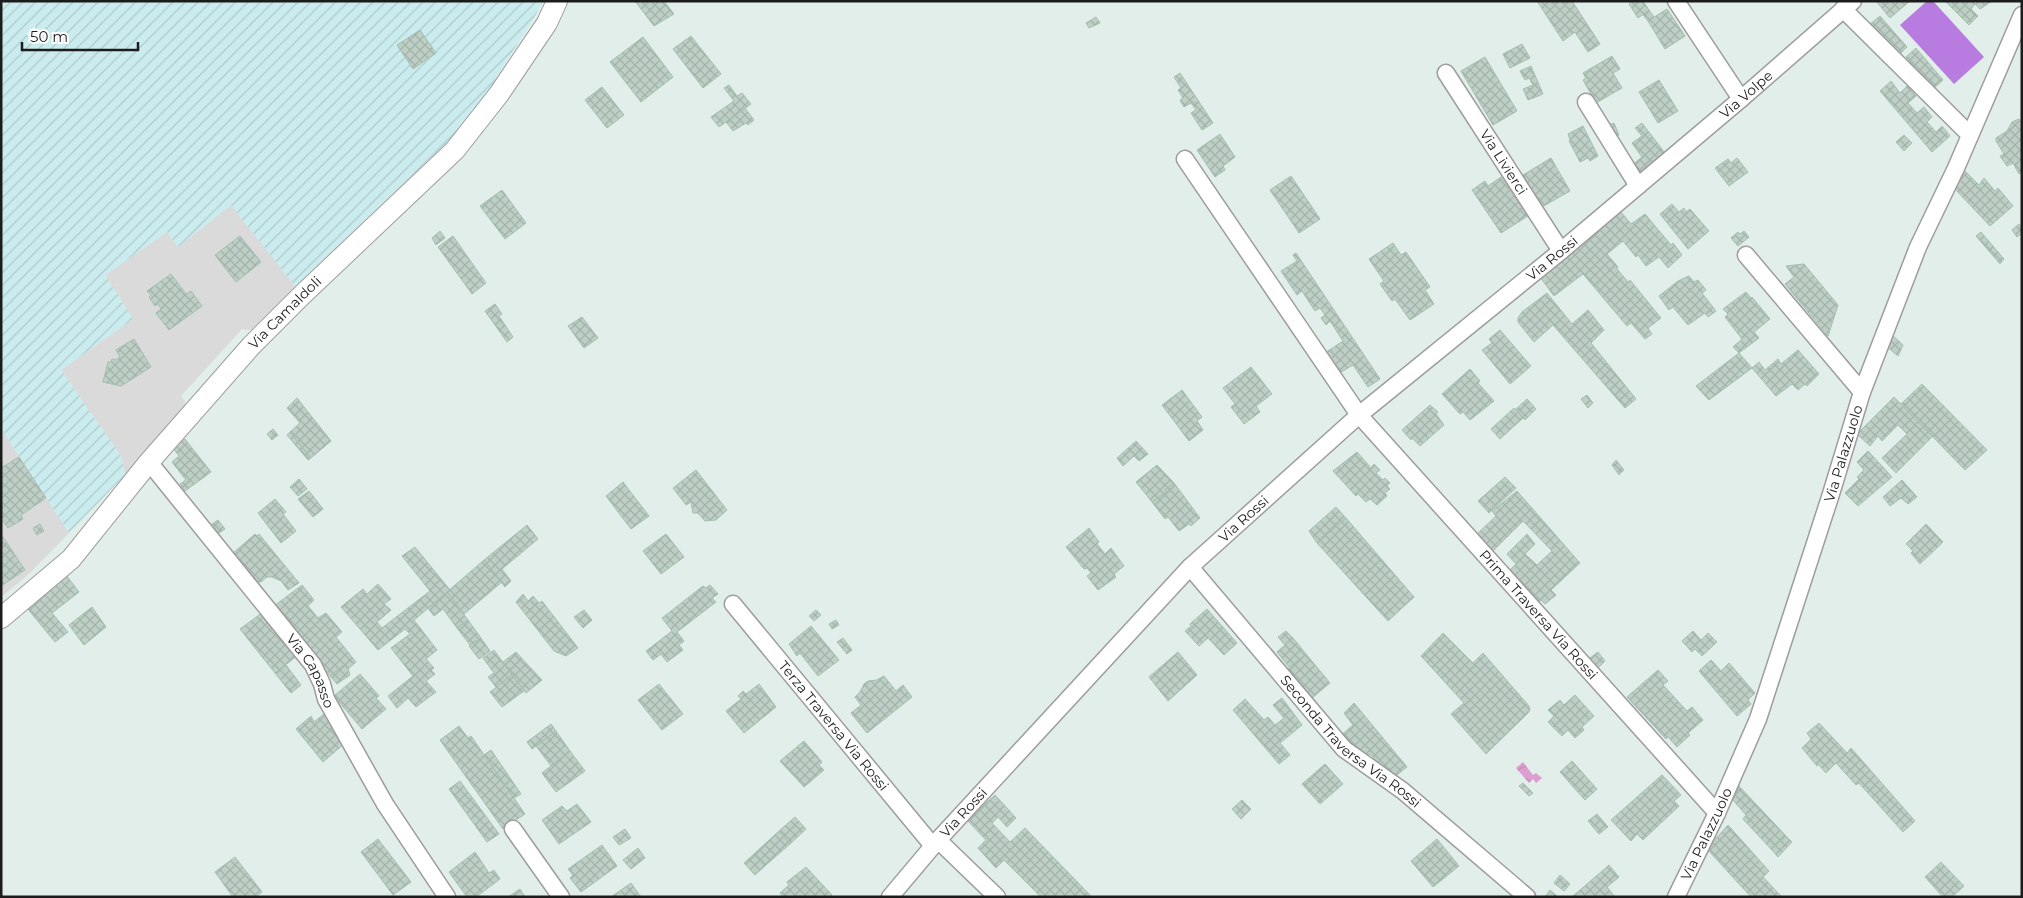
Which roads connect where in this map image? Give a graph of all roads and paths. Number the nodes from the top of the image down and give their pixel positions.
1 (557, 1) edge
2 (1676, 1) edge
3 (1848, 5) edge
4 (2022, 15) edge
5 (1446, 73) dead end
6 (1741, 100) junction
7 (1586, 102) dead end
8 (1970, 135) junction
9 (1185, 159) dead end
10 (1638, 186) junction
11 (1562, 251) junction
12 (1746, 255) dead end
13 (1862, 392) junction
14 (1359, 415) junction
15 (149, 462) junction
16 (1190, 567) junction
17 (733, 604) dead end
18 (1, 618) edge
19 (1717, 813) junction
20 (514, 829) dead end
21 (936, 843) junction
22 (447, 897) edge
23 (561, 897) edge
24 (890, 897) edge
25 (997, 897) edge
26 (1527, 897) edge
27 (1676, 897) edge

1 - 15 street, Via Camaldoli
2 - 6 street
3 - 6 street, Via Volpe
3 - 8 street
4 - 8 street, Via Palazzuolo
5 - 11 street, Via Livierci
6 - 10 street, Via Volpe
7 - 10 street
8 - 13 street, Via Palazzuolo
9 - 14 street, Prima Traversa Via Rossi
10 - 11 street, Via Rossi
11 - 14 street, Via Rossi
12 - 13 street
13 - 19 street, Via Palazzuolo
14 - 16 street, Via Rossi
14 - 19 street, Prima Traversa Via Rossi
15 - 18 street, Via Camaldoli
15 - 22 street, Via Capasso
16 - 21 street, Via Rossi
16 - 26 street, Seconda Traversa Via Rossi
17 - 21 street, Terza Traversa Via Rossi
19 - 27 street, Via Palazzuolo
20 - 23 street
21 - 24 street, Via Rossi
21 - 25 street, Terza Traversa Via Rossi

